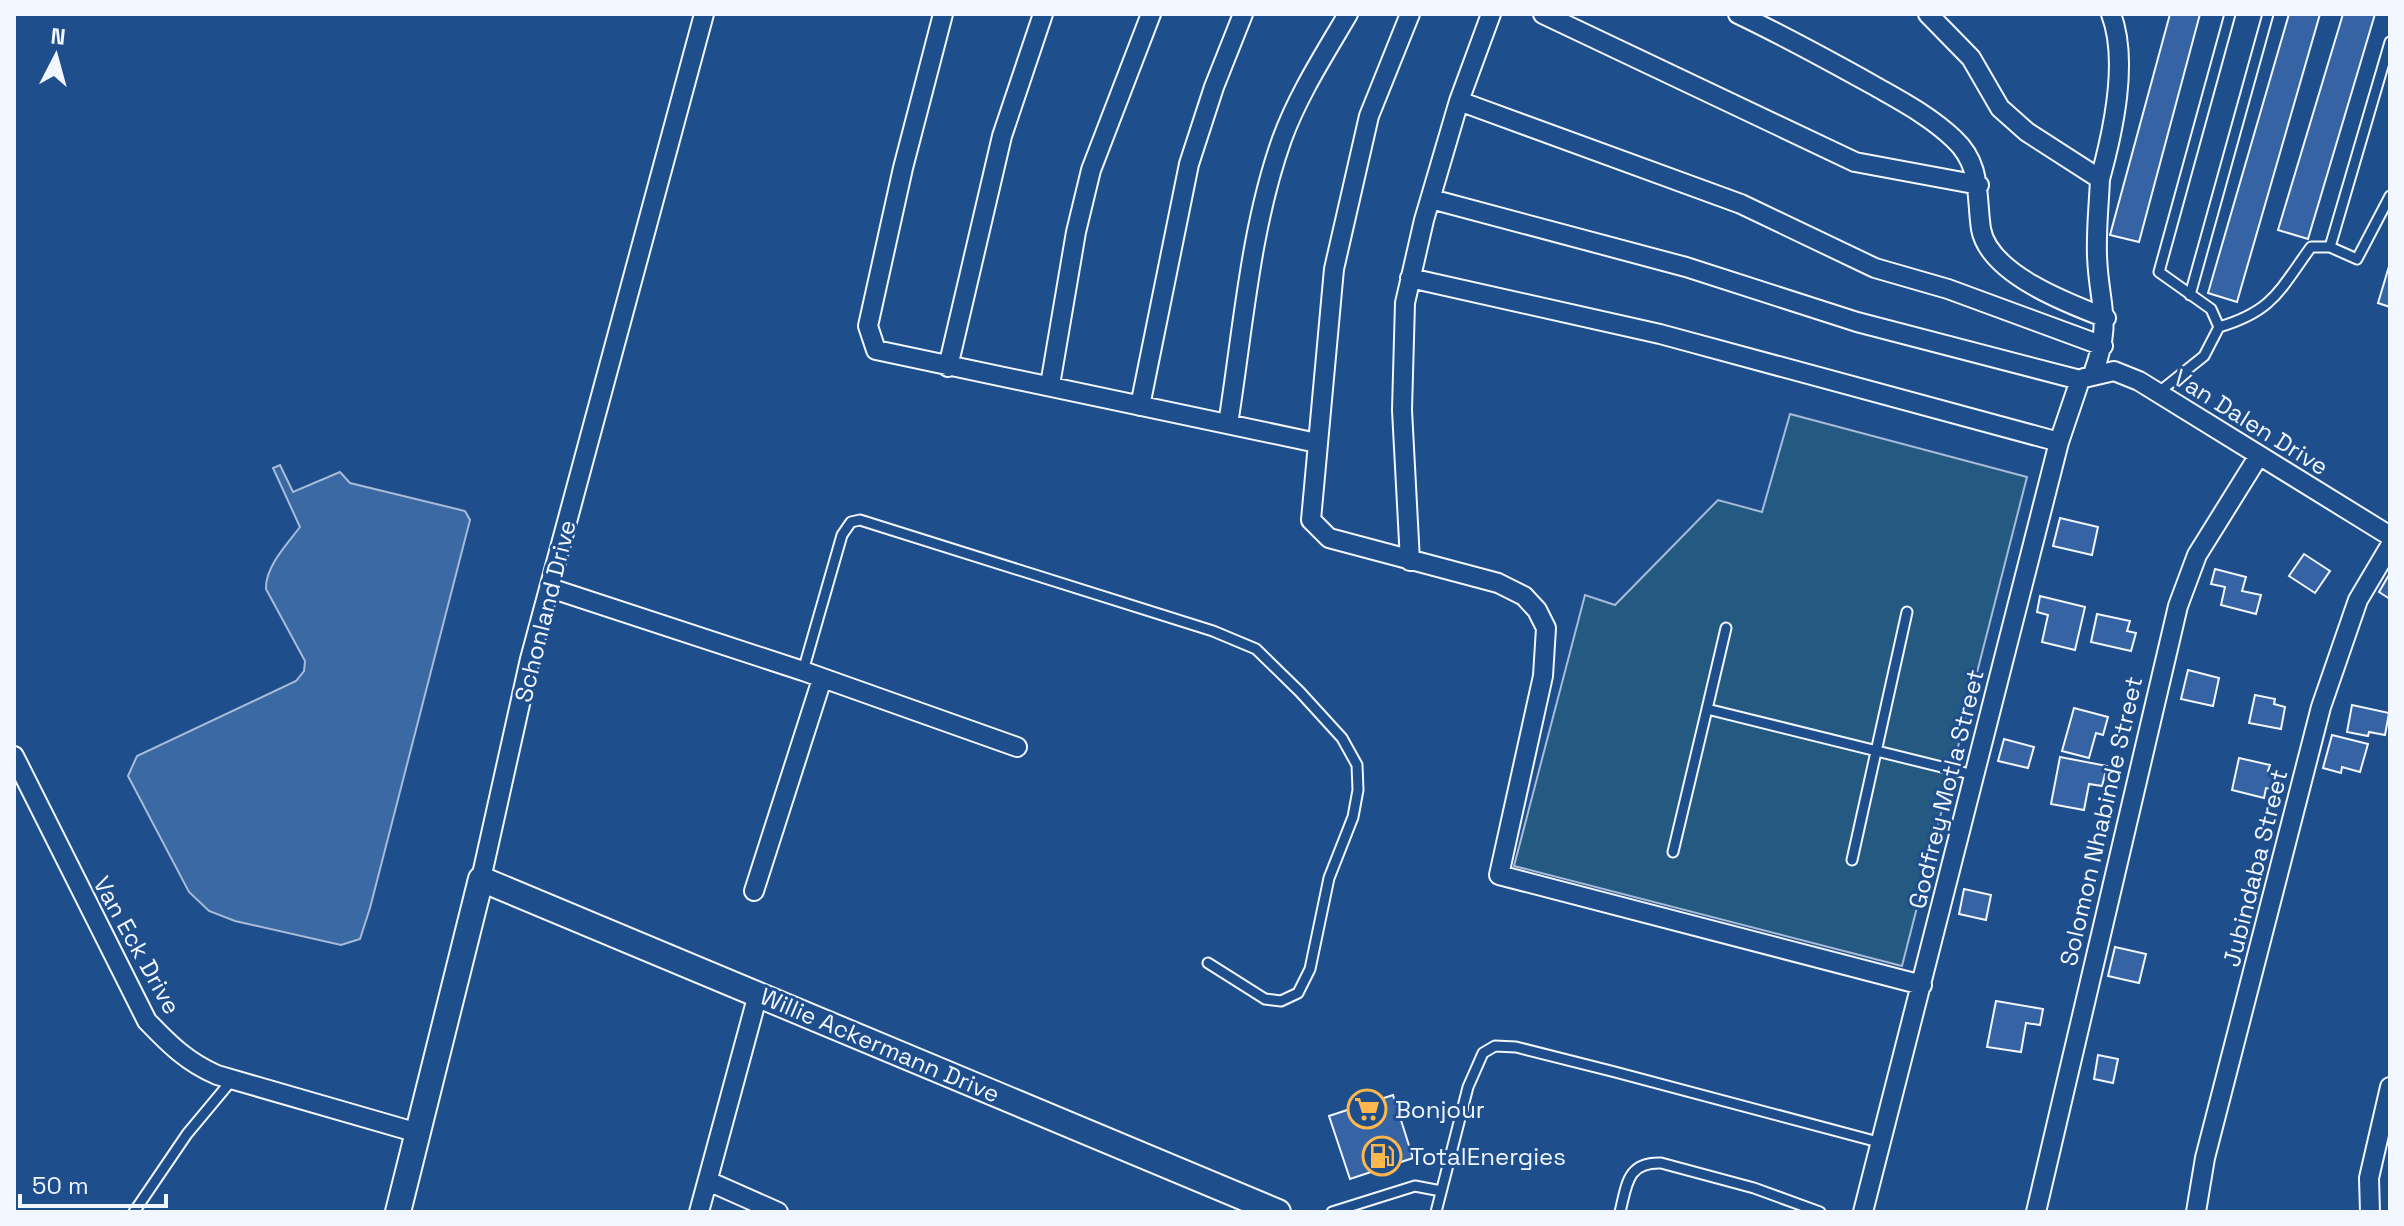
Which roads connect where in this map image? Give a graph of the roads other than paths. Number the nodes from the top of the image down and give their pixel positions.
1 (704, 14) edge
2 (943, 14) edge
3 (1043, 14) edge
4 (1151, 14) edge
5 (1243, 14) edge
6 (1348, 14) edge
7 (1410, 14) edge
8 (1491, 14) edge
9 (1543, 14) edge
10 (1738, 14) edge
11 (1928, 14) edge
12 (2230, 14) edge
13 (2268, 14) edge
14 (2115, 18) edge
15 (2390, 42) edge
16 (1459, 101) junction
17 (2100, 179) junction
18 (1979, 185) junction
19 (2390, 196) edge
20 (1431, 199) junction
21 (2330, 247) junction
22 (1410, 278) junction
23 (2190, 295) junction
24 (2106, 318) junction
25 (2219, 327) junction
26 (2103, 346) junction
27 (948, 367) junction
28 (2087, 377) junction
29 (1050, 385) junction
30 (2159, 392) junction
31 (1140, 406) junction
32 (1228, 424) junction
33 (2059, 442) junction
34 (1317, 443) junction
35 (2258, 457) junction
36 (2390, 536) edge
37 (2390, 546) edge
38 (1410, 561) junction
39 (550, 588) junction
40 (1907, 612) dead end
41 (1726, 628) dead end
42 (803, 671) junction
43 (822, 679) junction
44 (1707, 709) junction
45 (1017, 747) dead end
46 (1878, 750) junction
47 (14, 756) edge
48 (1974, 775) junction
49 (1673, 852) dead end
50 (1852, 860) dead end
51 (481, 879) junction
52 (754, 891) dead end
53 (1208, 963) dead end
54 (1922, 985) junction
55 (758, 994) junction
56 (232, 1080) junction
57 (2390, 1087) edge
58 (418, 1133) junction
59 (1882, 1143) junction
60 (708, 1181) junction
61 (1441, 1191) junction
62 (134, 1212) edge
63 (398, 1212) edge
64 (699, 1212) edge
65 (778, 1212) edge
66 (1278, 1212) edge
67 (1332, 1212) edge
68 (1436, 1212) edge
69 (1620, 1212) edge
70 (1820, 1212) edge
71 (1863, 1212) edge
72 (2036, 1212) edge
73 (2196, 1212) edge
74 (2370, 1212) edge

1 - 39 street, Schonland Drive
2 - 27 street
3 - 27 street
4 - 29 street
5 - 31 street
6 - 32 street
7 - 34 street
8 - 16 street
9 - 18 street
10 - 18 street
11 - 17 street
12 - 23 lane
13 - 23 lane
14 - 17 street, Godfrey Motla Street
15 - 21 lane
16 - 20 street
16 - 26 street
17 - 24 street, Godfrey Motla Street
18 - 24 street
19 - 21 lane
20 - 22 street
20 - 28 street, Van Dalen Drive
21 - 25 lane
22 - 33 street
22 - 38 street
23 - 25 lane
24 - 26 street, Godfrey Motla Street
25 - 30 lane
26 - 28 street, Godfrey Motla Street
27 - 29 street
28 - 30 street, Van Dalen Drive
28 - 33 street, Godfrey Motla Street
29 - 31 street
30 - 35 street, Van Dalen Drive
31 - 32 street
32 - 34 street
33 - 48 street, Godfrey Motla Street
34 - 38 street
35 - 36 street, Van Dalen Drive
35 - 72 street, Solomon Nhabinde Street
37 - 73 street, Jubindaba Street
38 - 54 street
39 - 42 street
39 - 51 street, Schonland Drive
40 - 46 lane
41 - 44 lane
42 - 43 street
42 - 53 lane
43 - 45 street
43 - 52 street
44 - 46 lane
44 - 49 lane
46 - 48 lane
46 - 50 lane
47 - 56 street, Van Eck Drive
48 - 54 street, Godfrey Motla Street
51 - 55 street, Willie Ackermann Drive
51 - 58 street, Schonland Drive
54 - 59 street, Godfrey Motla Street
55 - 60 street
55 - 66 street, Willie Ackermann Drive
56 - 58 street, Van Eck Drive
56 - 62 lane
57 - 74 street
58 - 63 street, Schonland Drive
59 - 61 lane
59 - 71 street, Godfrey Motla Street
60 - 64 street
60 - 65 street
61 - 67 lane
61 - 68 lane
69 - 70 lane

